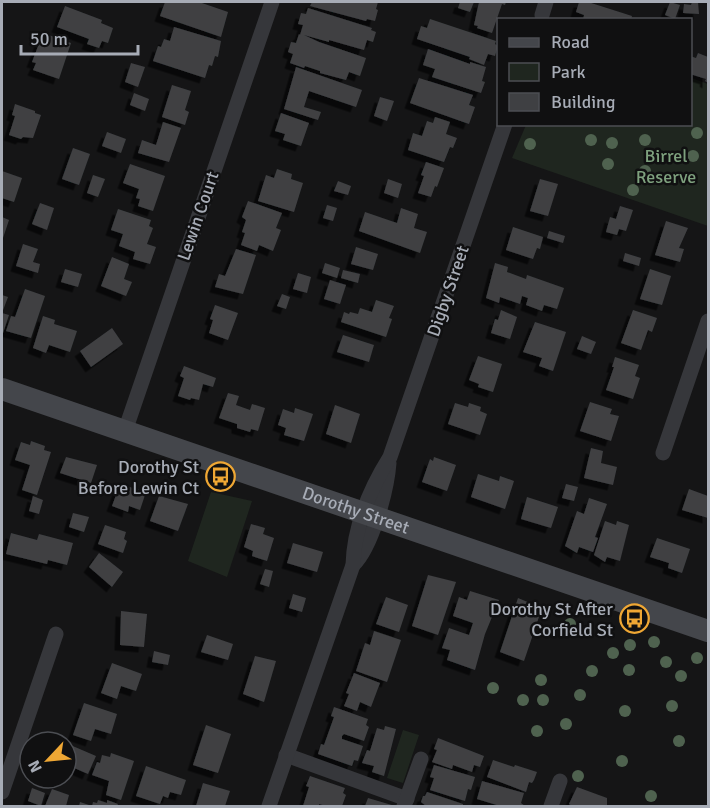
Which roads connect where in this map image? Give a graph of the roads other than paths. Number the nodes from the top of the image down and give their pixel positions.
1 (272, 2) edge
2 (504, 126) edge
3 (708, 321) edge
4 (2, 389) edge
5 (124, 431) junction
6 (663, 453) dead end
7 (370, 516) junction
8 (708, 631) edge
9 (56, 634) dead end
10 (286, 755) junction
11 (421, 759) dead end
12 (560, 781) dead end
13 (2, 792) edge
14 (405, 803) edge
15 (269, 807) edge
16 (551, 807) edge

1 - 5 street, Lewin Court
2 - 7 street, Digby Street
3 - 6 street
4 - 5 main road, Dorothy Street
5 - 7 main road, Dorothy Street
7 - 8 main road, Dorothy Street
7 - 10 street, Digby Street
9 - 13 street
10 - 14 street
10 - 15 street, Digby Street
11 - 14 street
12 - 16 street

